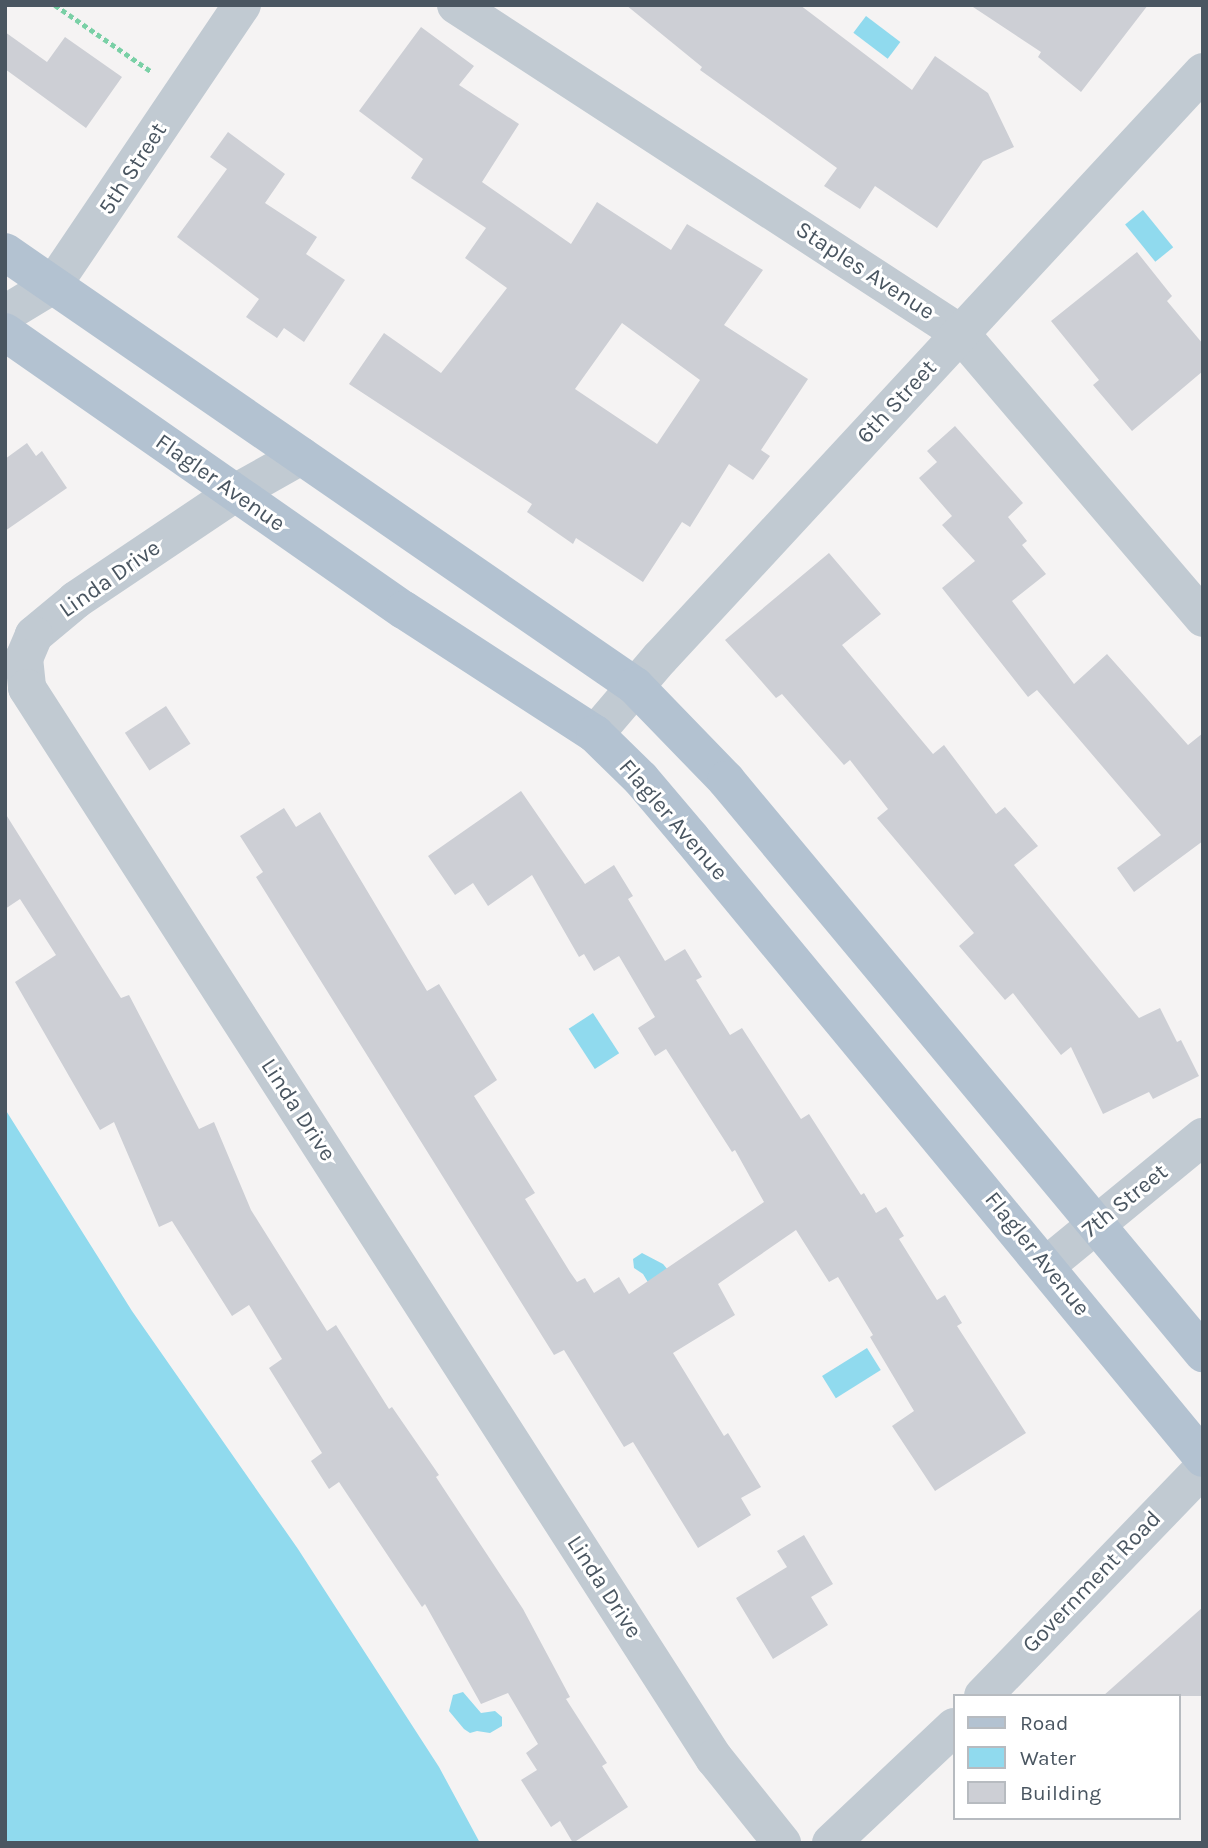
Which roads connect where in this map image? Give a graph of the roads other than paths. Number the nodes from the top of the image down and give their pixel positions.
1 (242, 5) edge
2 (456, 5) edge
3 (1203, 72) edge
4 (5, 252) edge
5 (53, 285) junction
6 (5, 314) edge
7 (5, 332) edge
8 (960, 333) junction
9 (301, 456) junction
10 (235, 493) junction
11 (1203, 618) edge
12 (635, 686) junction
13 (594, 734) junction
14 (1203, 1137) edge
15 (1097, 1225) junction
16 (1047, 1265) junction
17 (1203, 1353) edge
18 (1203, 1458) edge
19 (1203, 1468) edge
20 (985, 1694) edge
21 (953, 1728) edge
22 (782, 1843) edge
23 (831, 1843) edge

1 - 5 street, 5th Street
2 - 8 street, Staples Avenue
3 - 8 street, 6th Street
4 - 5 main road
5 - 6 street, 5th Street
5 - 9 main road
7 - 10 main road, Flagler Avenue
8 - 11 street, Staples Avenue
8 - 12 street, 6th Street
9 - 10 street, Linda Drive
9 - 12 main road
10 - 13 main road, Flagler Avenue
10 - 22 street, Linda Drive
12 - 13 street, 6th Street
12 - 15 main road
13 - 16 main road, Flagler Avenue
14 - 15 street, 7th Street
15 - 16 street, 7th Street
15 - 17 main road
16 - 18 main road, Flagler Avenue
19 - 20 street, Government Road
21 - 23 street

